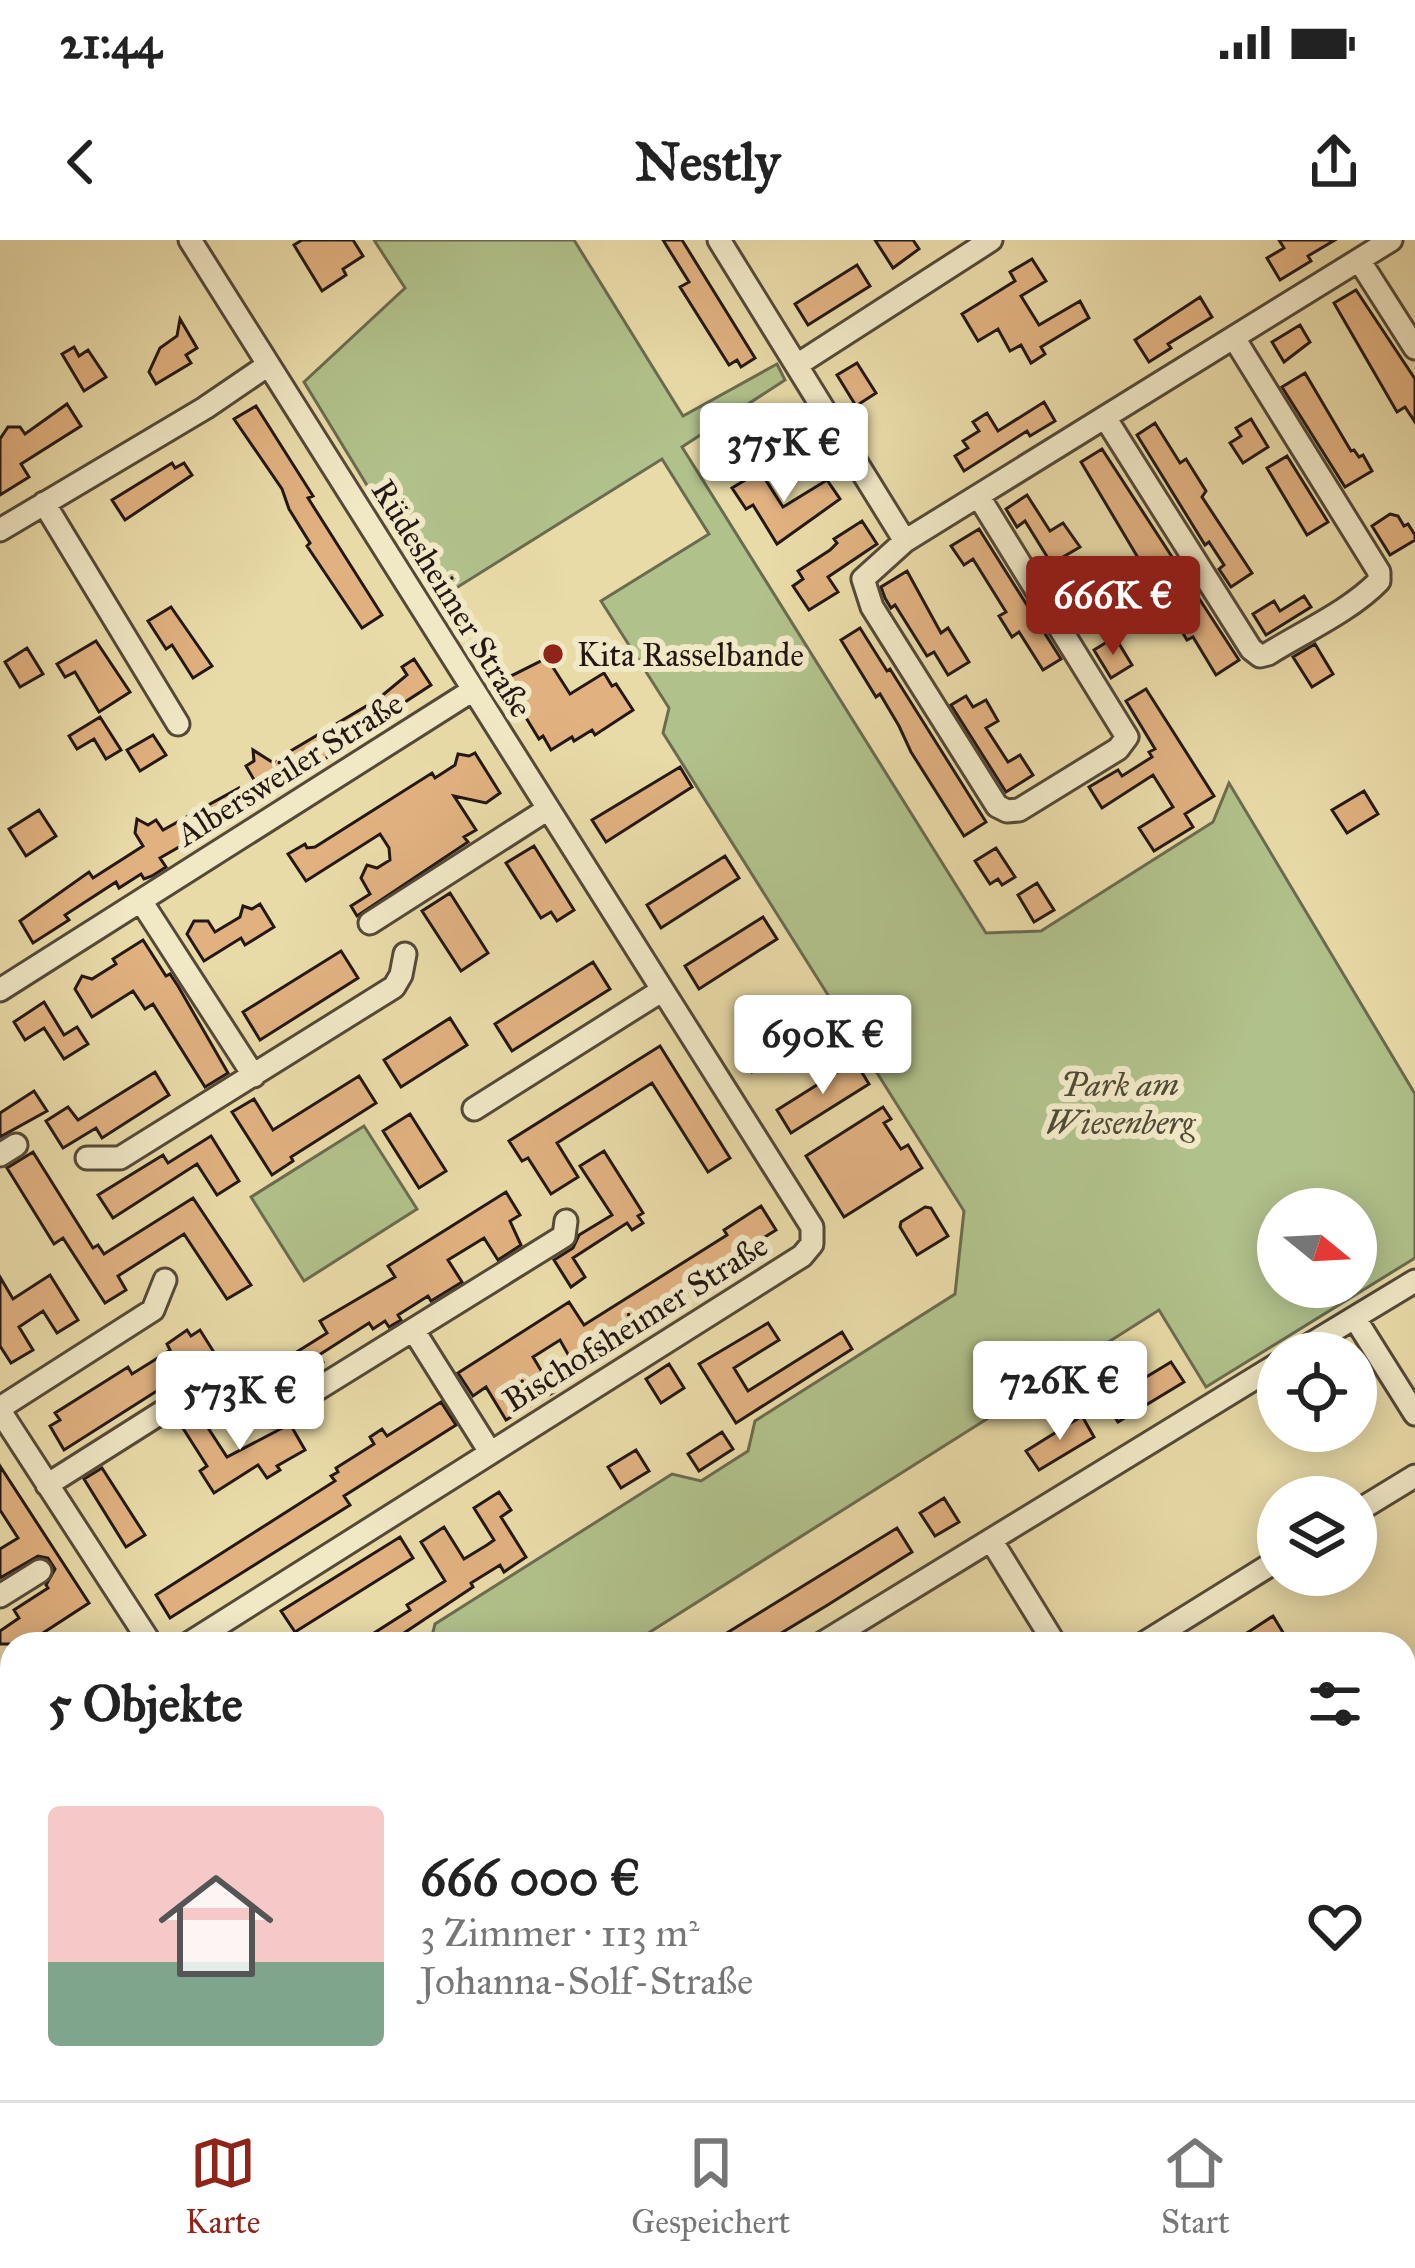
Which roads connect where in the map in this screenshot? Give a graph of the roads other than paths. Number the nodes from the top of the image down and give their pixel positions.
1 (190, 240) edge
2 (719, 240) edge
3 (991, 240) edge
4 (1391, 240) edge
5 (1359, 260) junction
6 (1234, 338) junction
7 (1415, 348) edge
8 (797, 364) junction
9 (268, 365) junction
10 (1106, 419) junction
11 (979, 497) junction
12 (44, 502) junction
13 (0, 530) edge
14 (905, 541) junction
15 (472, 690) junction
16 (178, 724) dead end
17 (548, 809) junction
18 (142, 901) junction
19 (370, 923) dead end
20 (405, 954) dead end
21 (0, 990) edge
22 (661, 991) junction
23 (254, 1076) junction
24 (474, 1109) dead end
25 (87, 1158) dead end
26 (566, 1221) dead end
27 (812, 1244) joint
28 (165, 1280) dead end
29 (1415, 1281) edge
30 (1356, 1320) junction
31 (414, 1331) junction
32 (1334, 1332) edge
33 (219, 1376) dead end
34 (1257, 1377) edge
35 (0, 1409) edge
36 (241, 1413) dead end
37 (1415, 1414) edge
38 (490, 1452) junction
39 (1415, 1476) edge
40 (47, 1485) junction
41 (1377, 1499) edge
42 (991, 1540) junction
43 (40, 1571) dead end
44 (1257, 1573) edge
45 (0, 1596) edge
46 (144, 1632) edge
47 (207, 1632) edge
48 (849, 1632) edge
49 (1048, 1632) edge
50 (1162, 1632) edge

1 - 9 street, Rüdesheimer Straße
2 - 8 street
3 - 8 street
4 - 5 street
5 - 6 street
5 - 7 street
6 - 10 street
6 - 10 street
8 - 14 street
9 - 12 street
9 - 15 street, Rüdesheimer Straße
10 - 11 street
11 - 14 street
11 - 14 street
12 - 13 street
12 - 16 street
15 - 17 street, Rüdesheimer Straße
15 - 18 street, Albersweiler Straße
17 - 19 street
17 - 22 street, Rüdesheimer Straße
18 - 21 street, Albersweiler Straße
18 - 23 street
20 - 23 street
22 - 24 street
22 - 27 street, Rüdesheimer Straße
23 - 25 street
26 - 31 street
27 - 38 street, Bischofsheimer Straße
28 - 35 street
29 - 30 street
30 - 32 street
30 - 37 street
31 - 36 street
31 - 38 street, Bischofsheimer Straße
33 - 40 street
34 - 42 street
35 - 40 street
38 - 47 street, Bischofsheimer Straße
39 - 41 street
40 - 46 street
42 - 48 street
42 - 49 street
43 - 45 street
44 - 50 street

